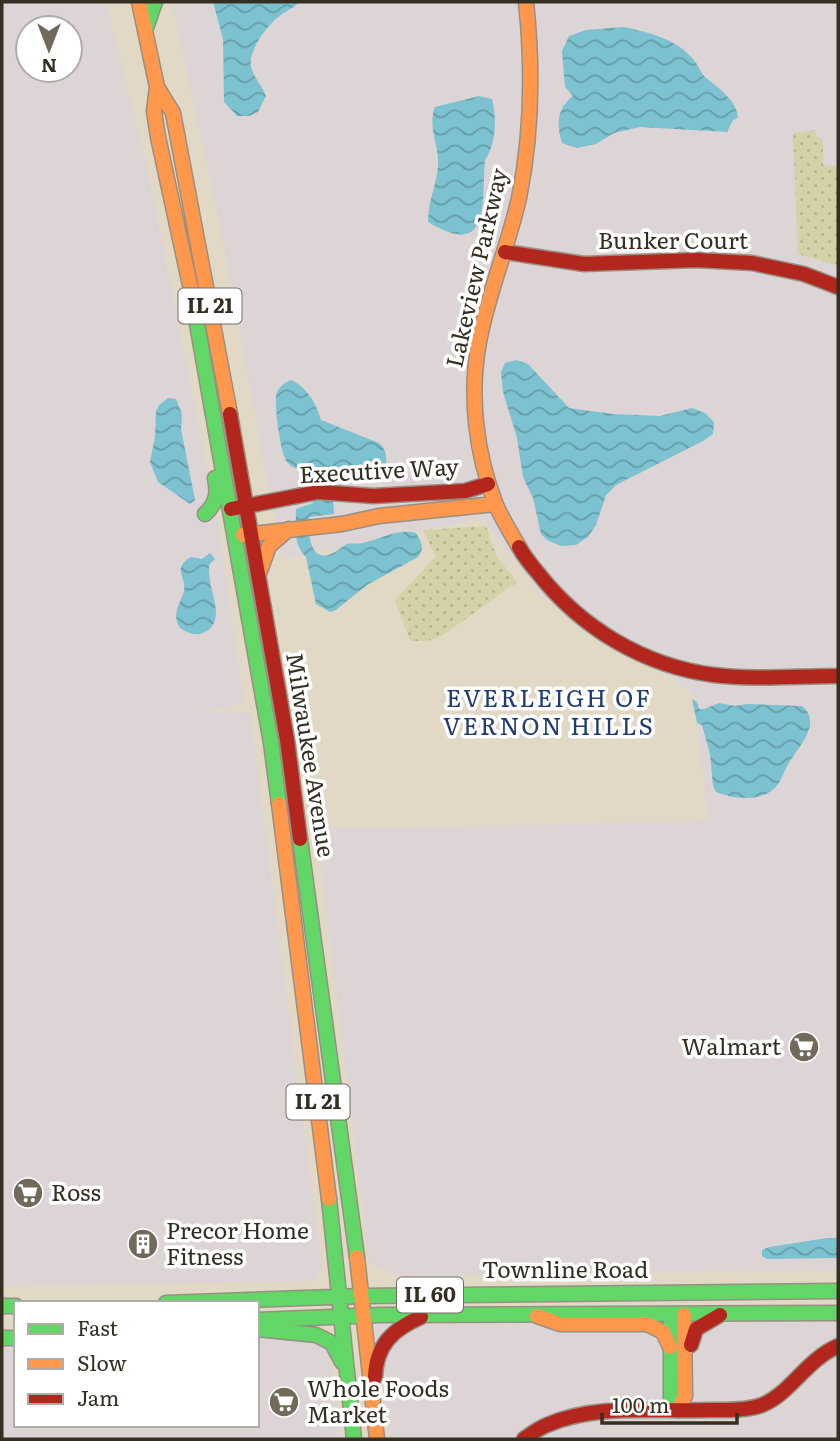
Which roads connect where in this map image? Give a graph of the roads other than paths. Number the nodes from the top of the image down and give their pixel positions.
1 (139, 2) edge
2 (155, 2) edge
3 (526, 2) edge
4 (145, 31) junction
5 (157, 87) junction
6 (505, 252) junction
7 (838, 287) edge
8 (206, 368) junction
9 (488, 484) junction
10 (495, 504) junction
11 (246, 506) junction
12 (231, 509) junction
13 (205, 514) dead end
14 (290, 529) junction
15 (251, 534) junction
16 (235, 537) junction
17 (258, 577) junction
18 (838, 677) edge
19 (337, 1261) junction
20 (838, 1291) edge
21 (361, 1296) junction
22 (341, 1297) junction
23 (303, 1298) junction
24 (221, 1301) edge
25 (838, 1313) edge
26 (427, 1315) junction
27 (532, 1315) junction
28 (678, 1315) junction
29 (720, 1315) junction
30 (363, 1316) junction
31 (342, 1317) junction
32 (259, 1320) edge
33 (259, 1329) edge
34 (838, 1346) edge
35 (670, 1347) junction
36 (346, 1371) junction
37 (685, 1384) junction
38 (678, 1410) junction
39 (352, 1420) junction
40 (345, 1439) edge
41 (354, 1439) edge
42 (378, 1439) edge
43 (524, 1439) edge

1 - 4 main road, Milwaukee Avenue / IL 21
2 - 4 main road
3 - 6 main road, Lakeview Parkway
4 - 5 main road, Milwaukee Avenue / IL 21
5 - 8 main road, Milwaukee Avenue / IL 21
5 - 11 main road, Milwaukee Avenue / IL 21
6 - 7 main road, Bunker Court
6 - 9 main road, Lakeview Parkway
8 - 12 main road, Milwaukee Avenue / IL 21
8 - 13 main road
9 - 10 main road, Lakeview Parkway
9 - 11 main road, Executive Way
10 - 14 main road
10 - 18 main road, Lakeview Parkway
11 - 12 main road, Executive Way
11 - 15 main road, Milwaukee Avenue / IL 21
12 - 16 main road, Milwaukee Avenue / IL 21
14 - 15 main road
14 - 17 main road
15 - 16 main road
15 - 17 main road, Milwaukee Avenue / IL 21
16 - 19 main road, Milwaukee Avenue / IL 21
17 - 21 main road, Milwaukee Avenue / IL 21
19 - 22 main road, Milwaukee Avenue / IL 21
19 - 23 main road
20 - 21 main road, Townline Road / IL 60
21 - 22 main road, Townline Road / IL 60
21 - 30 main road, Milwaukee Avenue / IL 21
22 - 23 main road, Townline Road / IL 60
22 - 31 main road, Milwaukee Avenue / IL 21
23 - 24 main road, Townline Road / IL 60
25 - 29 main road, Townline Road / IL 60
26 - 27 main road, Townline Road / IL 60
26 - 30 main road, Townline Road / IL 60
26 - 42 main road
27 - 28 main road, Townline Road / IL 60
27 - 35 main road
28 - 29 main road, Townline Road / IL 60
28 - 35 main road
28 - 37 main road
29 - 37 main road
30 - 31 main road, Townline Road / IL 60
30 - 42 main road, Milwaukee Avenue / IL 21
31 - 32 main road, Townline Road / IL 60
31 - 36 main road, Milwaukee Avenue / IL 21
33 - 36 main road
34 - 38 main road
35 - 38 main road
36 - 39 main road, Milwaukee Avenue / IL 21
37 - 38 main road
38 - 43 main road
39 - 40 main road
39 - 41 main road, Milwaukee Avenue / IL 21

